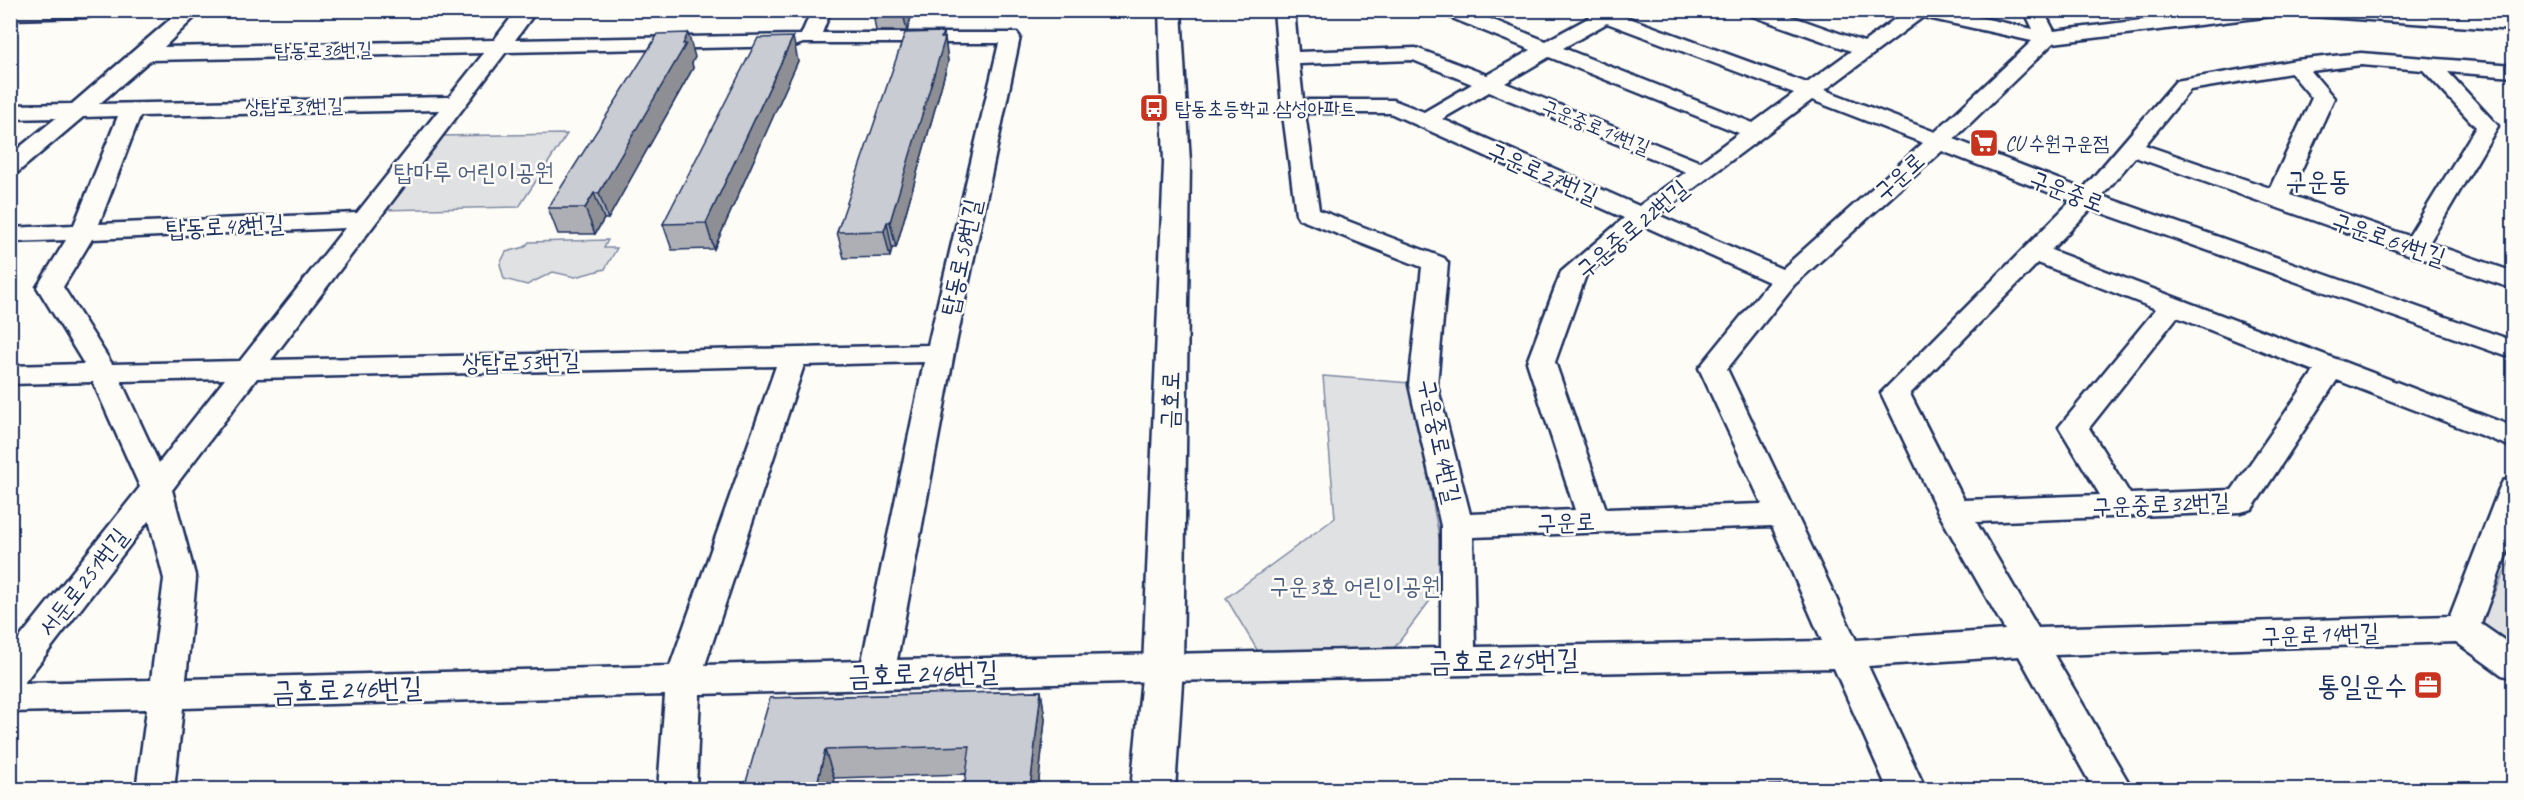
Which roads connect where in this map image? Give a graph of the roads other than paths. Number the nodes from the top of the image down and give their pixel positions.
1 (86, 10) edge
2 (193, 10) edge
3 (528, 10) edge
4 (822, 10) edge
5 (1170, 10) edge
6 (1284, 10) edge
7 (1449, 10) edge
8 (1754, 10) edge
9 (2033, 10) edge
10 (2272, 10) edge
11 (2311, 10) edge
12 (2500, 10) edge
13 (1919, 11) edge
14 (10, 12) edge
15 (1603, 12) edge
16 (2371, 12) edge
17 (2514, 24) edge
18 (2047, 38) junction
19 (809, 39) junction
20 (501, 45) junction
21 (1547, 49) junction
22 (1868, 50) junction
23 (146, 54) junction
24 (1290, 58) junction
25 (2429, 64) junction
26 (2296, 66) junction
27 (2514, 71) edge
28 (1488, 83) junction
29 (1811, 92) junction
30 (457, 103) junction
31 (1293, 107) junction
32 (132, 109) junction
33 (78, 111) junction
34 (10, 112) edge
35 (1425, 120) junction
36 (1756, 132) junction
37 (1939, 141) junction
38 (2129, 147) junction
39 (10, 166) edge
40 (1703, 171) junction
41 (2087, 199) junction
42 (2276, 200) junction
43 (1640, 217) junction
44 (366, 220) junction
45 (83, 232) junction
46 (10, 235) edge
47 (2414, 248) junction
48 (2033, 252) junction
49 (1785, 280) junction
50 (2514, 281) edge
51 (2173, 304) junction
52 (2514, 351) edge
53 (940, 353) junction
54 (793, 356) junction
55 (2332, 366) junction
56 (251, 367) junction
57 (103, 372) junction
58 (10, 375) edge
59 (2514, 438) edge
60 (156, 489) junction
61 (2514, 489) edge
62 (2121, 505) junction
63 (1954, 512) junction
64 (1782, 514) junction
65 (1594, 520) junction
66 (1457, 526) junction
67 (2462, 629) junction
68 (2029, 642) junction
69 (1844, 654) junction
70 (1458, 661) junction
71 (2514, 665) edge
72 (1163, 667) junction
73 (877, 675) junction
74 (10, 676) edge
75 (683, 680) junction
76 (166, 694) junction
77 (10, 699) edge
78 (155, 789) edge
79 (677, 789) edge
80 (1153, 789) edge
81 (1907, 789) edge
82 (2114, 789) edge

1 - 14 street
2 - 23 street
3 - 20 street
4 - 19 street
5 - 72 street, 금호로
6 - 24 street, 구운중로4번길
7 - 21 street
8 - 22 street
9 - 18 street
10 - 18 street
11 - 16 street
12 - 17 street
13 - 18 street
13 - 22 street, 구운중로22번길
15 - 21 street
15 - 29 street, 구운중로
16 - 17 street
18 - 37 street, 구운로
19 - 20 street, 탑동로58번길
19 - 53 street, 탑동로58번길
20 - 23 street, 탑동로36번길
20 - 30 street
21 - 28 street
21 - 36 street
22 - 29 street, 구운중로22번길
23 - 33 street
24 - 28 street
24 - 31 street, 구운중로4번길
25 - 26 street
25 - 27 street
25 - 47 street
26 - 38 street
26 - 42 street
28 - 35 street
28 - 40 street, 구운중로14번길
29 - 36 street, 구운중로22번길
29 - 37 street, 구운중로
30 - 32 street, 상탑로39번길
30 - 44 street
31 - 35 street, 구운로27번길
31 - 66 street, 구운중로4번길
32 - 33 street, 상탑로39번길
32 - 45 street
33 - 34 street, 상탑로39번길
33 - 39 street
35 - 43 street, 구운로27번길
36 - 40 street, 구운중로22번길
37 - 41 street, 구운중로
37 - 49 street, 구운로
38 - 41 street
38 - 42 street, 구운로64번길
40 - 43 street, 구운중로22번길
41 - 48 street
41 - 52 street, 구운중로
42 - 47 street, 구운로64번길
43 - 49 street, 구운로27번길
43 - 65 street, 구운중로22번길
44 - 45 street, 탑동로48번길
44 - 56 street
45 - 46 street
45 - 57 street
47 - 50 street, 구운로64번길
48 - 51 street
48 - 63 street
49 - 64 street, 구운로
51 - 55 street
51 - 62 street
53 - 54 street, 상탑로53번길
53 - 73 street, 탑동로58번길
54 - 56 street, 상탑로53번길
54 - 75 street
55 - 59 street
55 - 62 street, 구운중로32번길
56 - 57 street, 상탑로53번길
56 - 60 street, 서둔로251번길
57 - 58 street, 상탑로53번길
57 - 60 street
60 - 74 street, 서둔로251번길
60 - 76 street, 서둔로251번길
61 - 67 street
62 - 63 street, 구운중로32번길
63 - 68 street
64 - 65 street, 구운로
64 - 69 street, 구운로
65 - 66 street, 구운로
66 - 70 street, 구운중로4번길
67 - 68 street, 구운로14번길
67 - 71 street
68 - 69 street, 구운로14번길
68 - 82 street
69 - 70 street, 금호로245번길
69 - 81 street, 구운로
70 - 72 street, 금호로245번길
72 - 73 street, 금호로246번길
72 - 80 street, 금호로
73 - 75 street, 금호로246번길
75 - 76 street, 금호로246번길
75 - 79 street
76 - 77 street, 금호로246번길
76 - 78 street, 서둔로251번길

